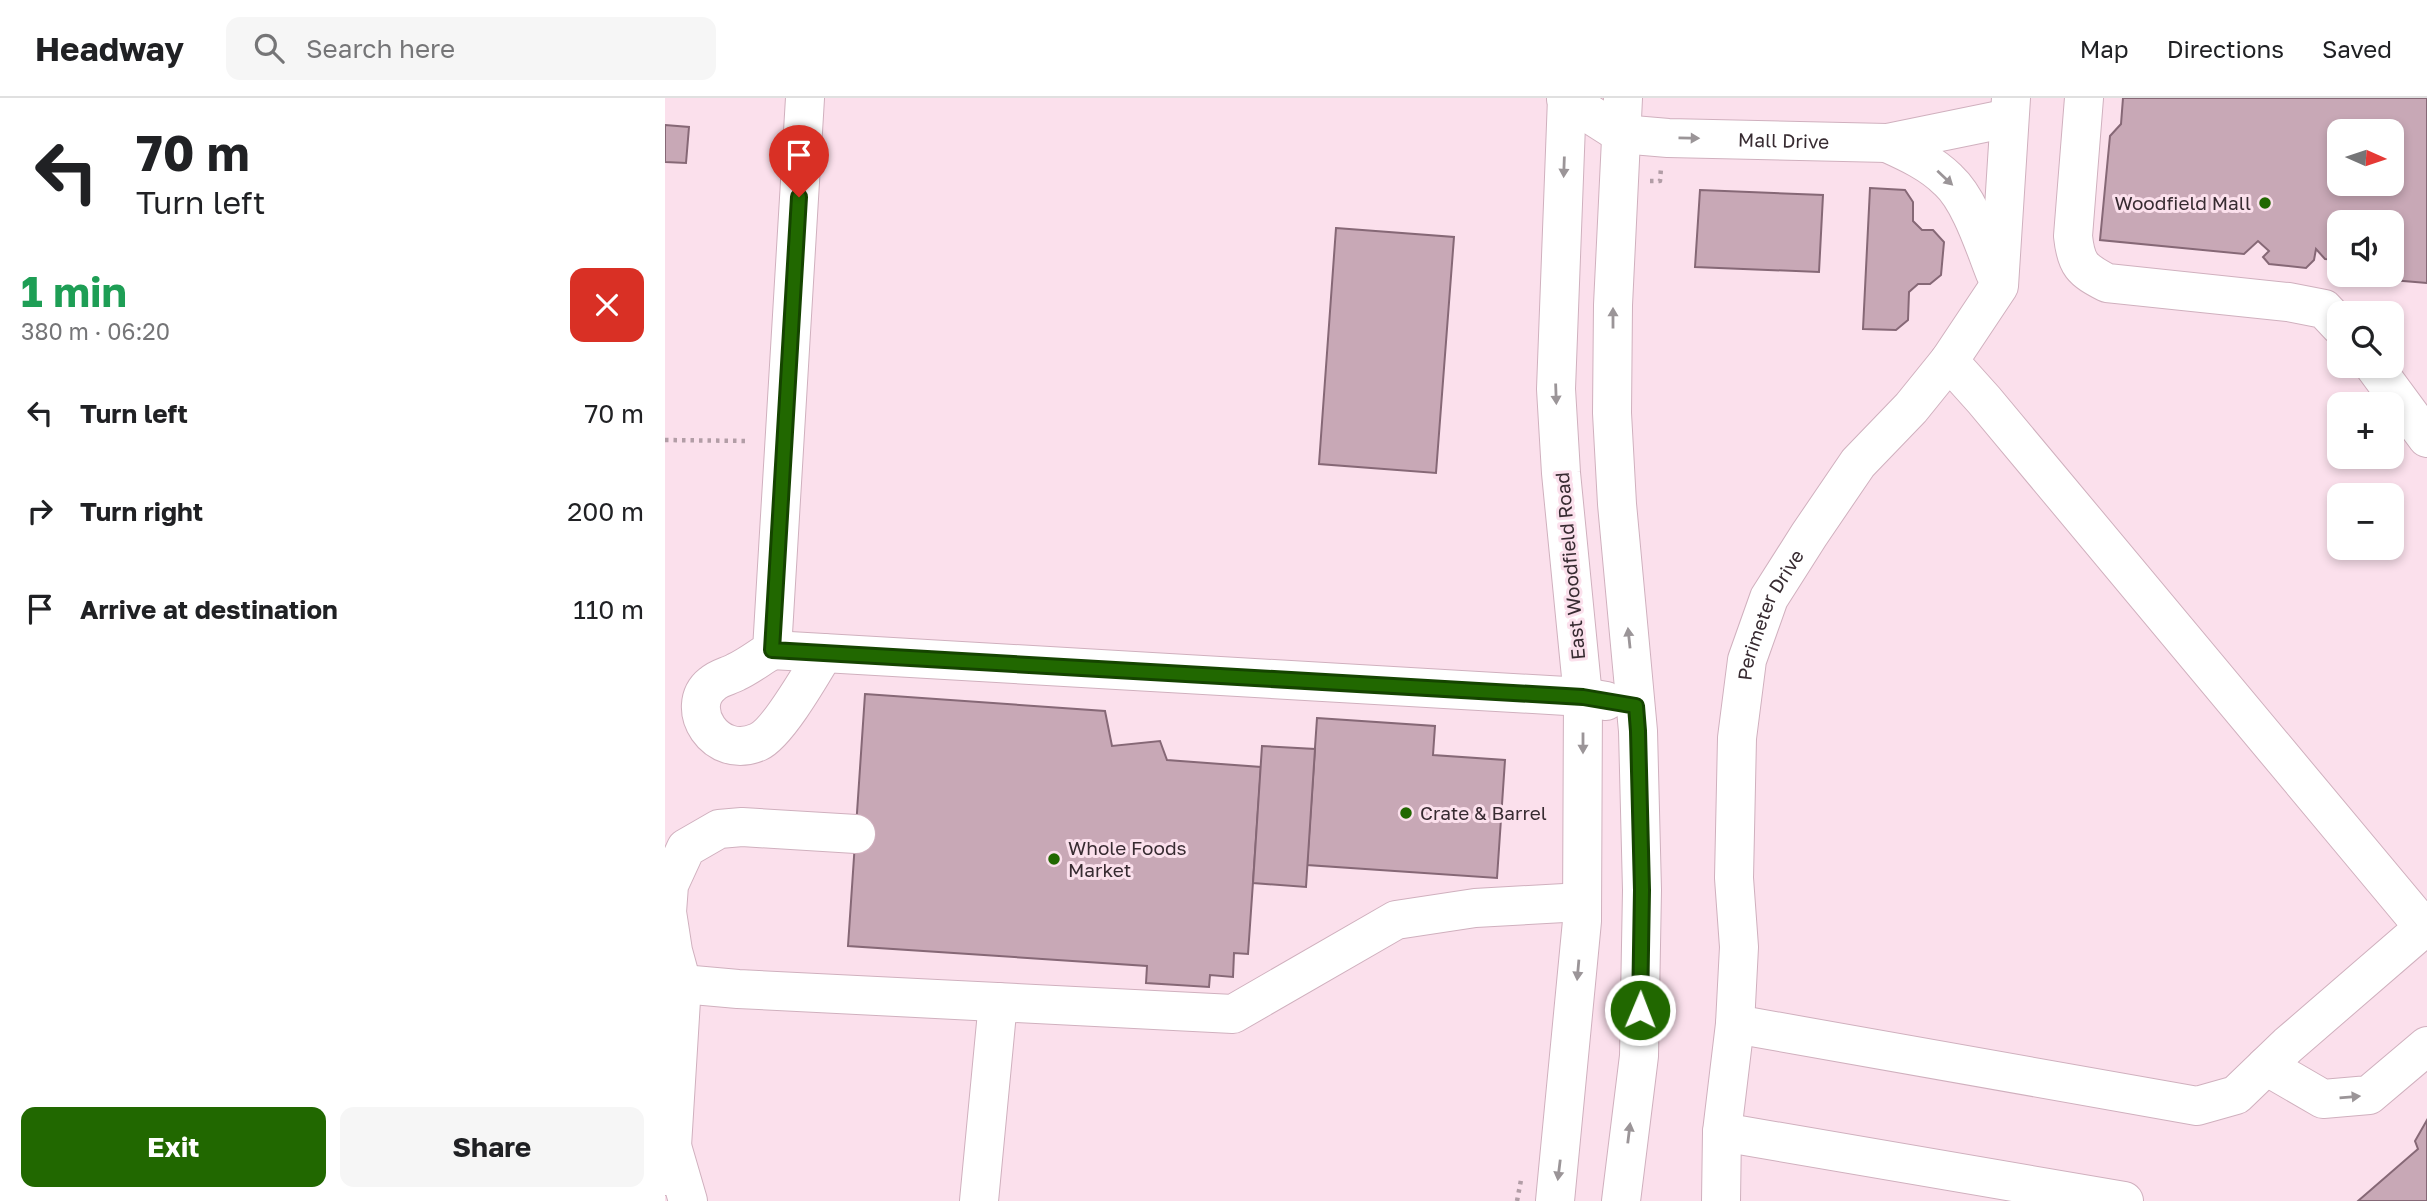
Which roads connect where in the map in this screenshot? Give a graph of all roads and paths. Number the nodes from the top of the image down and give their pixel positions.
1 (805, 98) edge
2 (1556, 98) edge
3 (1567, 98) edge
4 (2084, 98) edge
5 (2010, 108) edge
6 (1622, 116) edge
7 (1887, 143) junction
8 (1999, 285) junction
9 (2327, 312) edge
10 (1949, 361) junction
11 (2383, 378) edge
12 (2427, 438) edge
13 (665, 440) edge
14 (748, 441) dead end
15 (772, 650) junction
16 (824, 653) junction
17 (1583, 697) junction
18 (1636, 706) junction
19 (856, 834) dead end
20 (1582, 902) junction
21 (2426, 928) edge
22 (682, 984) junction
23 (998, 1002) junction
24 (1735, 1024) junction
25 (2427, 1046) edge
26 (2266, 1066) junction
27 (1722, 1132) junction
28 (668, 1161) edge
29 (688, 1201) edge
30 (979, 1201) edge
31 (1555, 1201) edge
32 (1621, 1201) edge
33 (1721, 1201) edge
34 (2124, 1201) edge

1 - 15 street
2 - 3 street, Mall Drive
3 - 6 street, Mall Drive
3 -> 17 street, East Woodfield Road
4 - 9 street
5 - 7 street, Mall Drive
5 - 8 street, Perimeter Drive
6 -> 7 street, Mall Drive
18 -> 6 street
7 -> 8 street
8 - 10 street, Perimeter Drive
10 - 21 street
10 - 24 street, Perimeter Drive
11 - 12 street
13 - 14 path
15 - 16 street
15 - 16 street
16 - 17 street
17 - 18 street
17 -> 20 street, East Woodfield Road
32 -> 18 street
19 - 22 street
20 - 23 street
20 -> 31 street, East Woodfield Road
21 - 26 street
22 - 23 street
22 - 28 street
23 - 30 street
24 - 26 street
24 - 27 street, Perimeter Drive
26 -> 25 street
27 - 33 street, Perimeter Drive
27 - 34 street
28 - 29 street

